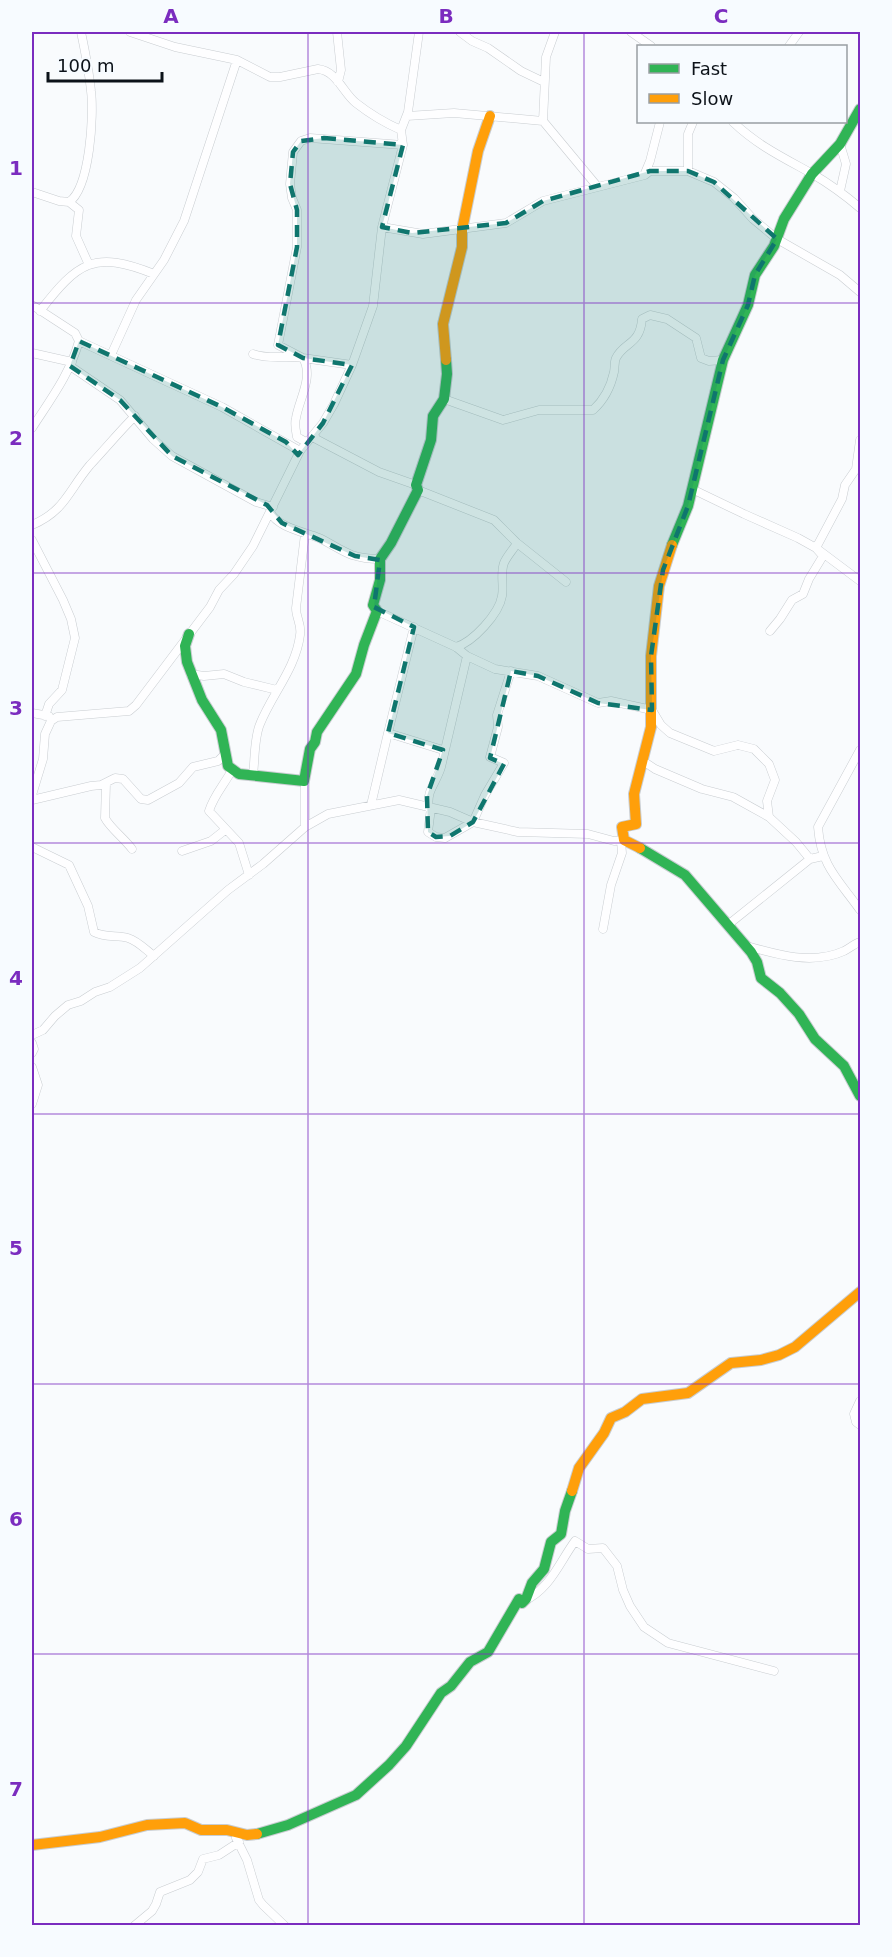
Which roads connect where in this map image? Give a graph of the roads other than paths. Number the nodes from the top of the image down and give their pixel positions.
1 (81, 32) edge
2 (130, 32) edge
3 (337, 32) edge
4 (419, 32) edge
5 (460, 32) edge
6 (555, 32) edge
7 (631, 32) edge
8 (799, 32) edge
9 (650, 45) edge
10 (790, 45) edge
11 (237, 60) junction
12 (338, 82) junction
13 (543, 82) junction
14 (861, 109) edge
15 (407, 116) junction
16 (490, 116) junction
17 (543, 121) junction
18 (660, 123) edge
19 (693, 123) edge
20 (737, 123) edge
21 (401, 130) junction
22 (840, 144) junction
23 (404, 145) junction
24 (688, 171) junction
25 (812, 174) junction
26 (645, 175) junction
27 (597, 186) junction
28 (840, 191) junction
29 (32, 192) edge
30 (69, 202) junction
31 (861, 208) edge
32 (382, 227) junction
33 (462, 230) junction
34 (777, 239) junction
35 (89, 265) junction
36 (154, 274) junction
37 (861, 292) edge
38 (32, 305) edge
39 (40, 311) junction
40 (79, 341) junction
41 (32, 353) edge
42 (253, 354) dead end
43 (111, 355) junction
44 (303, 358) junction
45 (723, 360) junction
46 (71, 364) junction
47 (352, 365) junction
48 (444, 399) junction
49 (135, 416) junction
50 (32, 428) edge
51 (314, 434) junction
52 (861, 440) edge
53 (306, 442) junction
54 (300, 451) junction
55 (417, 487) junction
56 (692, 489) junction
57 (272, 510) junction
58 (32, 525) edge
59 (305, 534) junction
60 (32, 540) edge
61 (517, 543) junction
62 (816, 548) junction
63 (380, 559) junction
64 (861, 581) edge
65 (566, 582) dead end
66 (377, 611) junction
67 (414, 627) junction
68 (770, 631) dead end
69 (189, 634) junction
70 (456, 646) junction
71 (467, 656) junction
72 (511, 671) junction
73 (191, 674) junction
74 (277, 690) junction
75 (652, 710) junction
76 (32, 713) edge
77 (48, 719) junction
78 (388, 733) junction
79 (443, 750) junction
80 (861, 750) edge
81 (223, 756) junction
82 (643, 761) junction
83 (232, 770) junction
84 (253, 775) junction
85 (306, 777) junction
86 (106, 783) junction
87 (32, 795) edge
88 (32, 800) edge
89 (371, 805) junction
90 (430, 808) junction
91 (769, 817) junction
92 (473, 822) junction
93 (305, 826) junction
94 (225, 830) junction
95 (622, 841) junction
96 (32, 847) edge
97 (132, 849) dead end
98 (182, 850) dead end
99 (823, 856) junction
100 (810, 859) junction
101 (249, 875) junction
102 (861, 910) edge
103 (729, 924) junction
104 (603, 929) dead end
105 (861, 942) edge
106 (744, 945) junction
107 (154, 956) junction
108 (32, 1035) edge
109 (32, 1043) edge
110 (32, 1053) edge
111 (32, 1067) edge
112 (861, 1096) edge
113 (32, 1104) edge
114 (861, 1292) edge
115 (861, 1401) edge
116 (861, 1425) edge
117 (524, 1601) junction
118 (774, 1671) dead end
119 (232, 1832) junction
120 (238, 1842) junction
121 (32, 1845) edge
122 (134, 1926) edge
123 (285, 1926) edge

1 - 30 street
2 - 11 street
3 - 12 street
4 - 15 street
5 - 13 street
6 - 13 street
7 - 9 street
8 - 10 street
11 - 12 street
11 - 36 street
12 - 21 street
13 - 17 street
14 - 22 street
15 - 16 street
15 - 21 street
16 - 17 street
16 - 33 street
17 - 27 street
18 - 26 street
19 - 24 street
20 - 25 street
21 - 23 street
22 - 25 street
22 - 28 street
23 - 32 street
23 - 44 street
24 - 26 street
24 - 34 street
25 - 28 street
25 - 34 street
26 - 27 street
27 - 33 street
28 - 31 street
29 - 30 street
30 - 35 street
32 - 33 street
32 - 47 street
33 - 48 street
34 - 37 street
34 - 45 street
35 - 36 street
35 - 39 street
36 - 43 street
38 - 39 street
39 - 40 street
40 - 43 street
40 - 46 street
41 - 46 street
42 - 44 street
43 - 54 street
44 - 47 street
44 - 53 street
45 - 48 street
45 - 56 street
46 - 49 street
46 - 50 street
47 - 51 street
48 - 55 street
49 - 57 street
49 - 58 street
51 - 53 street
51 - 55 street
52 - 62 street
53 - 54 street
54 - 57 street
55 - 61 street
55 - 63 street
56 - 62 street
56 - 75 street
57 - 59 street
57 - 69 street
59 - 63 street
59 - 74 street
60 - 77 street
61 - 65 street
61 - 70 street
62 - 64 street
62 - 68 street
63 - 66 street
66 - 67 street
66 - 85 street
67 - 70 street
67 - 78 street
69 - 73 street
69 - 77 street
70 - 71 street
71 - 72 street
71 - 79 street
72 - 75 street
72 - 92 street
73 - 74 street
73 - 81 street
74 - 84 street
75 - 82 street
75 - 91 street
76 - 77 street
77 - 87 street
78 - 79 street
78 - 89 street
79 - 90 street
80 - 99 street
81 - 83 street
81 - 86 street
82 - 91 street
82 - 95 street
83 - 84 street
83 - 94 street
84 - 85 street
85 - 93 street
86 - 88 street
86 - 97 street
89 - 90 street
89 - 93 street
90 - 92 street
90 - 92 street
91 - 100 street
92 - 95 street
93 - 101 street
94 - 98 street
94 - 101 street
95 - 103 street
95 - 104 street
96 - 107 street
99 - 100 street
99 - 102 street
100 - 103 street
101 - 107 street
103 - 106 street
105 - 106 street
106 - 112 street
107 - 108 street
109 - 110 street
111 - 113 street
114 - 117 street
115 - 116 street
117 - 118 street
117 - 119 street
119 - 120 street
119 - 121 street
120 - 122 street
120 - 123 street

